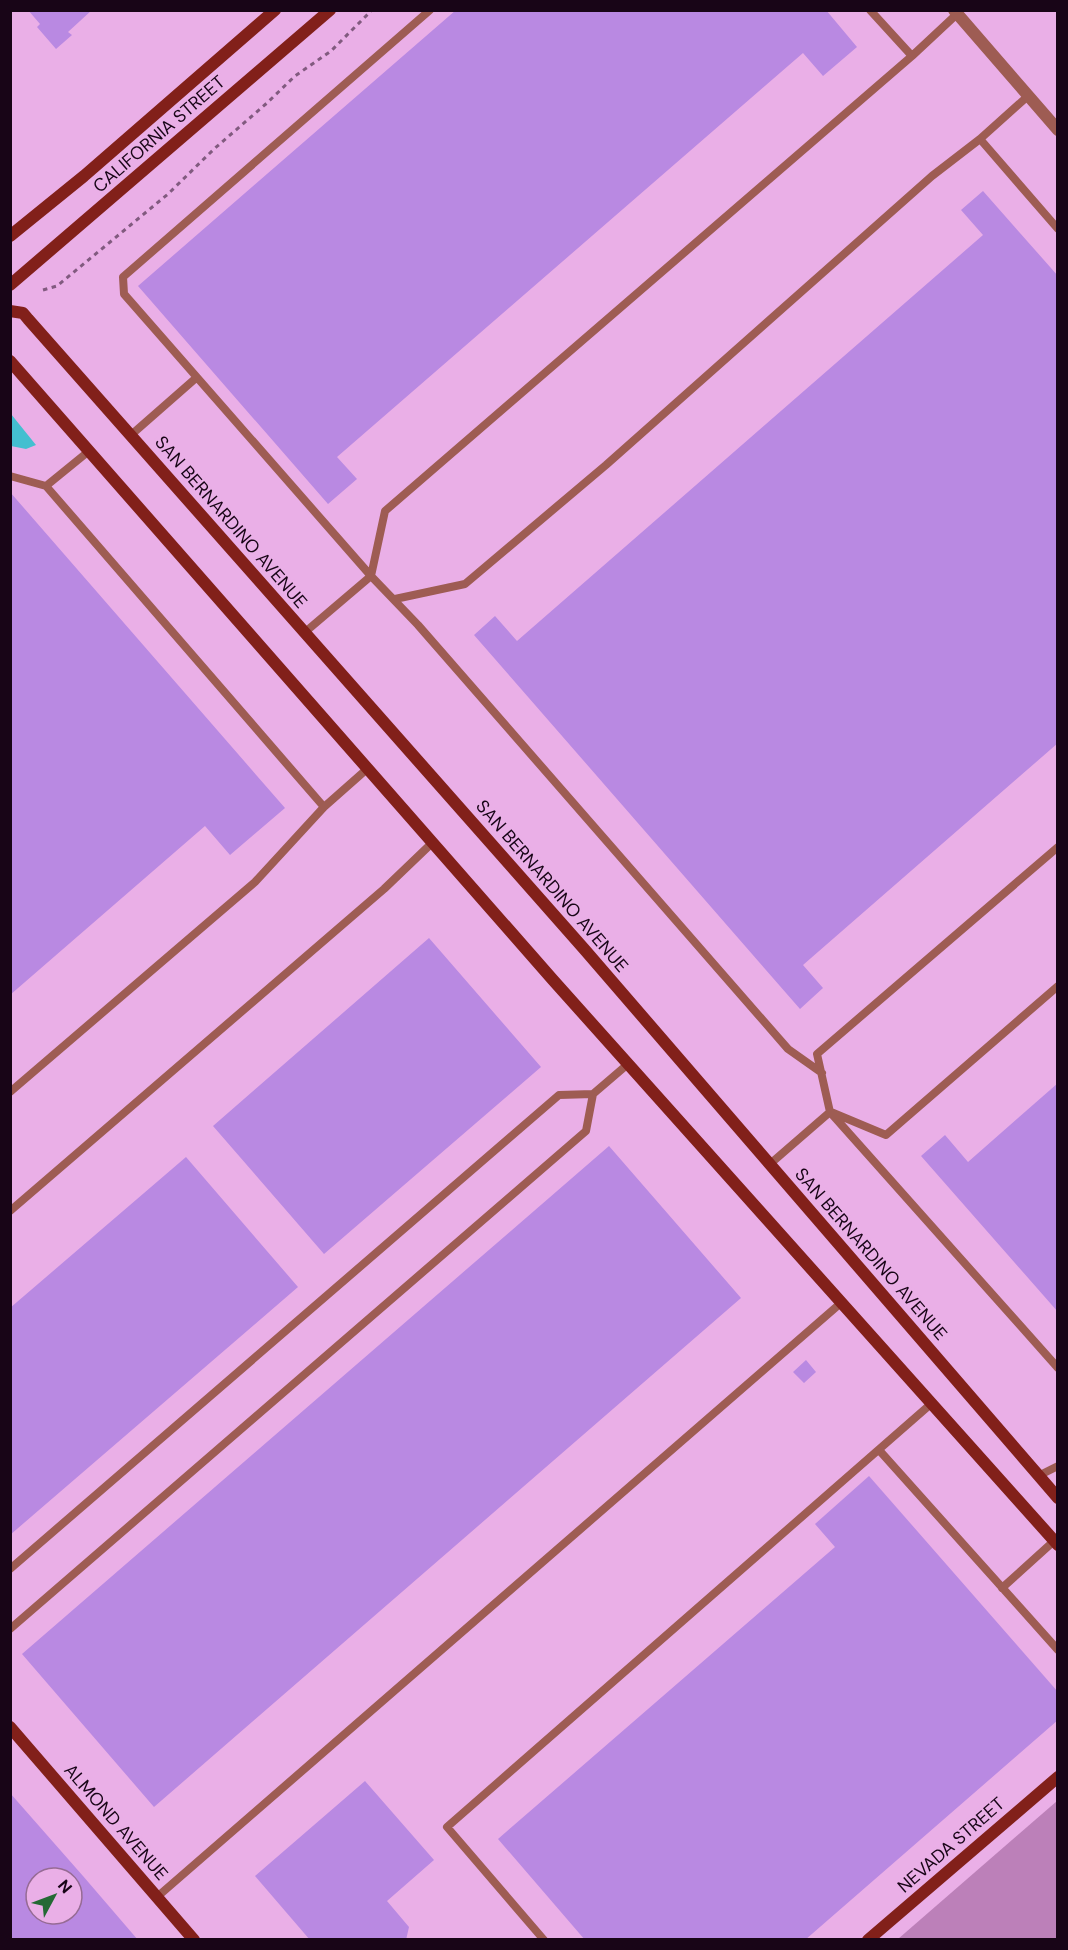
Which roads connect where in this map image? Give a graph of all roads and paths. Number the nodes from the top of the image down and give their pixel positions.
1 (276, 10) edge
2 (330, 10) edge
3 (372, 10) edge
4 (430, 10) edge
5 (870, 10) edge
6 (956, 12) edge
7 (912, 56) junction
8 (1028, 96) junction
9 (1058, 130) edge
10 (980, 139) junction
11 (1058, 229) edge
12 (10, 236) edge
13 (10, 285) edge
14 (43, 290) dead end
15 (10, 311) edge
16 (10, 361) edge
17 (196, 378) junction
18 (130, 435) junction
19 (89, 451) junction
20 (10, 476) edge
21 (46, 486) junction
22 (371, 576) junction
23 (395, 600) junction
24 (304, 633) junction
25 (367, 769) junction
26 (324, 807) junction
27 (432, 843) junction
28 (1058, 847) edge
29 (1058, 986) edge
30 (628, 1064) junction
31 (822, 1073) junction
32 (10, 1092) edge
33 (593, 1094) junction
34 (830, 1112) junction
35 (770, 1164) junction
36 (10, 1211) edge
37 (842, 1302) junction
38 (1058, 1368) edge
39 (932, 1403) junction
40 (879, 1450) junction
41 (1058, 1467) edge
42 (1038, 1476) junction
43 (1058, 1498) edge
44 (1056, 1543) edge
45 (10, 1569) edge
46 (1002, 1588) junction
47 (10, 1629) edge
48 (1058, 1650) edge
49 (10, 1727) edge
50 (1058, 1777) edge
51 (157, 1897) junction
52 (194, 1940) edge
53 (544, 1940) edge
54 (868, 1940) edge

1 - 12 main road, CALIFORNIA STREET
2 - 13 main road, CALIFORNIA STREET
3 - 14 path
4 - 17 lane
5 - 7 lane
6 - 7 lane
6 - 8 street
7 - 22 lane
8 - 9 street
8 - 10 lane
10 - 11 lane
10 - 23 lane
15 - 18 main road, SAN BERNARDINO AVENUE
16 - 19 main road
17 - 18 lane
17 - 22 lane
18 - 24 main road, SAN BERNARDINO AVENUE
19 - 21 lane
19 - 25 main road
20 - 21 lane
21 - 26 lane
22 - 23 lane
22 - 24 lane
23 - 31 lane
24 - 35 main road, SAN BERNARDINO AVENUE
25 - 26 lane
25 - 27 main road
26 - 32 lane
27 - 30 main road
27 - 36 lane
28 - 31 lane
29 - 34 lane
30 - 33 lane
30 - 37 main road
31 - 34 lane
33 - 45 lane
33 - 47 lane
34 - 35 lane
34 - 38 lane
35 - 42 main road, SAN BERNARDINO AVENUE
37 - 39 main road
37 - 51 lane
39 - 40 lane
39 - 44 main road
40 - 46 lane
40 - 53 lane
41 - 42 lane
42 - 43 main road, SAN BERNARDINO AVENUE
44 - 46 lane
46 - 48 lane
49 - 51 main road, ALMOND AVENUE
50 - 54 main road, NEVADA STREET
51 - 52 main road, ALMOND AVENUE

